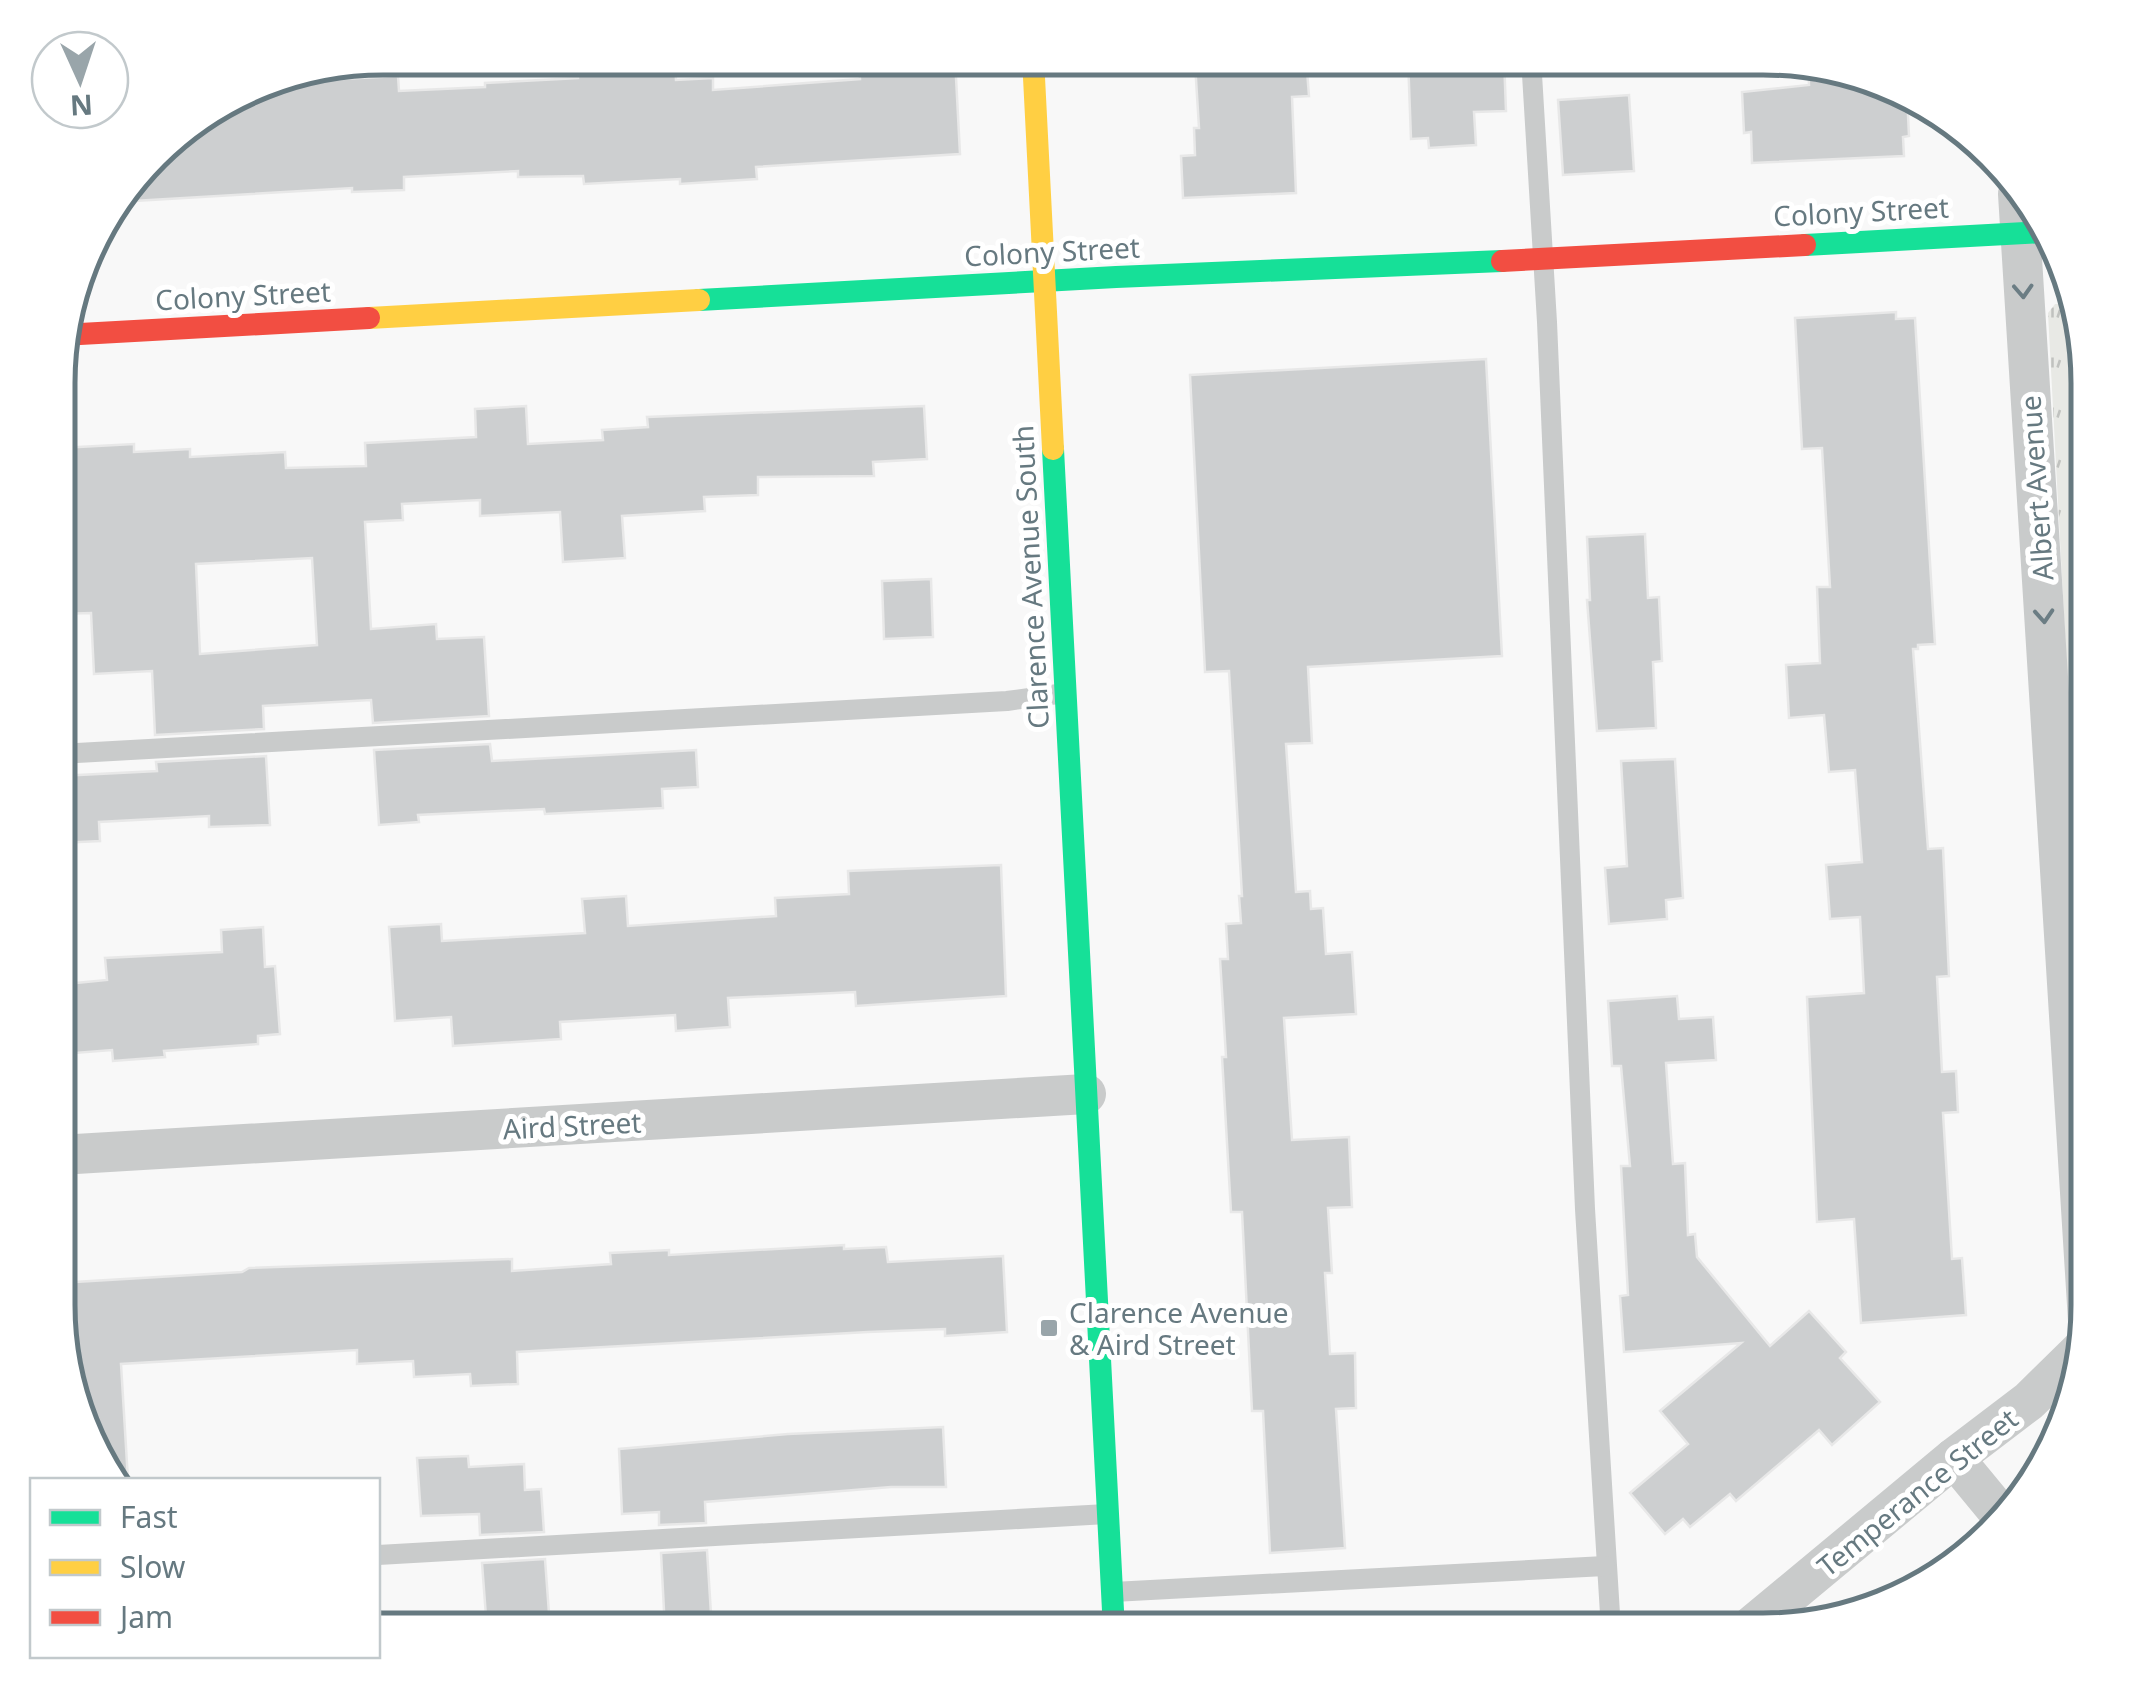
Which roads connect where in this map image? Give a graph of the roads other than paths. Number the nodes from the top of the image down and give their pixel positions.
1 (1034, 75) edge
2 (1532, 76) edge
3 (2024, 220) edge
4 (2028, 229) edge
5 (1542, 259) junction
6 (1044, 281) junction
7 (79, 334) edge
8 (1065, 694) junction
9 (75, 753) edge
10 (2070, 996) edge
11 (1086, 1094) junction
12 (76, 1155) edge
13 (2065, 1366) edge
14 (1954, 1458) junction
15 (1995, 1508) edge
16 (1109, 1513) junction
17 (380, 1555) edge
18 (1605, 1566) junction
19 (1113, 1592) junction
20 (1114, 1613) edge
21 (1609, 1613) edge
22 (1768, 1613) edge

1 - 6 street, Clarence Avenue South
2 - 5 lane
3 - 5 street, Colony Street
4 -> 10 street, Albert Avenue
5 - 6 street, Colony Street
5 - 18 lane
6 - 7 street, Colony Street
6 - 8 street, Clarence Avenue South
8 - 9 lane
8 - 11 street, Clarence Avenue South
11 - 12 street, Aird Street
11 - 16 street, Clarence Avenue South
13 - 14 street, Temperance Street
14 - 15 street
14 - 22 street, Temperance Street
16 - 17 lane
16 - 19 street, Clarence Avenue South
18 - 19 lane
18 - 21 lane
19 - 20 street, Clarence Avenue South

